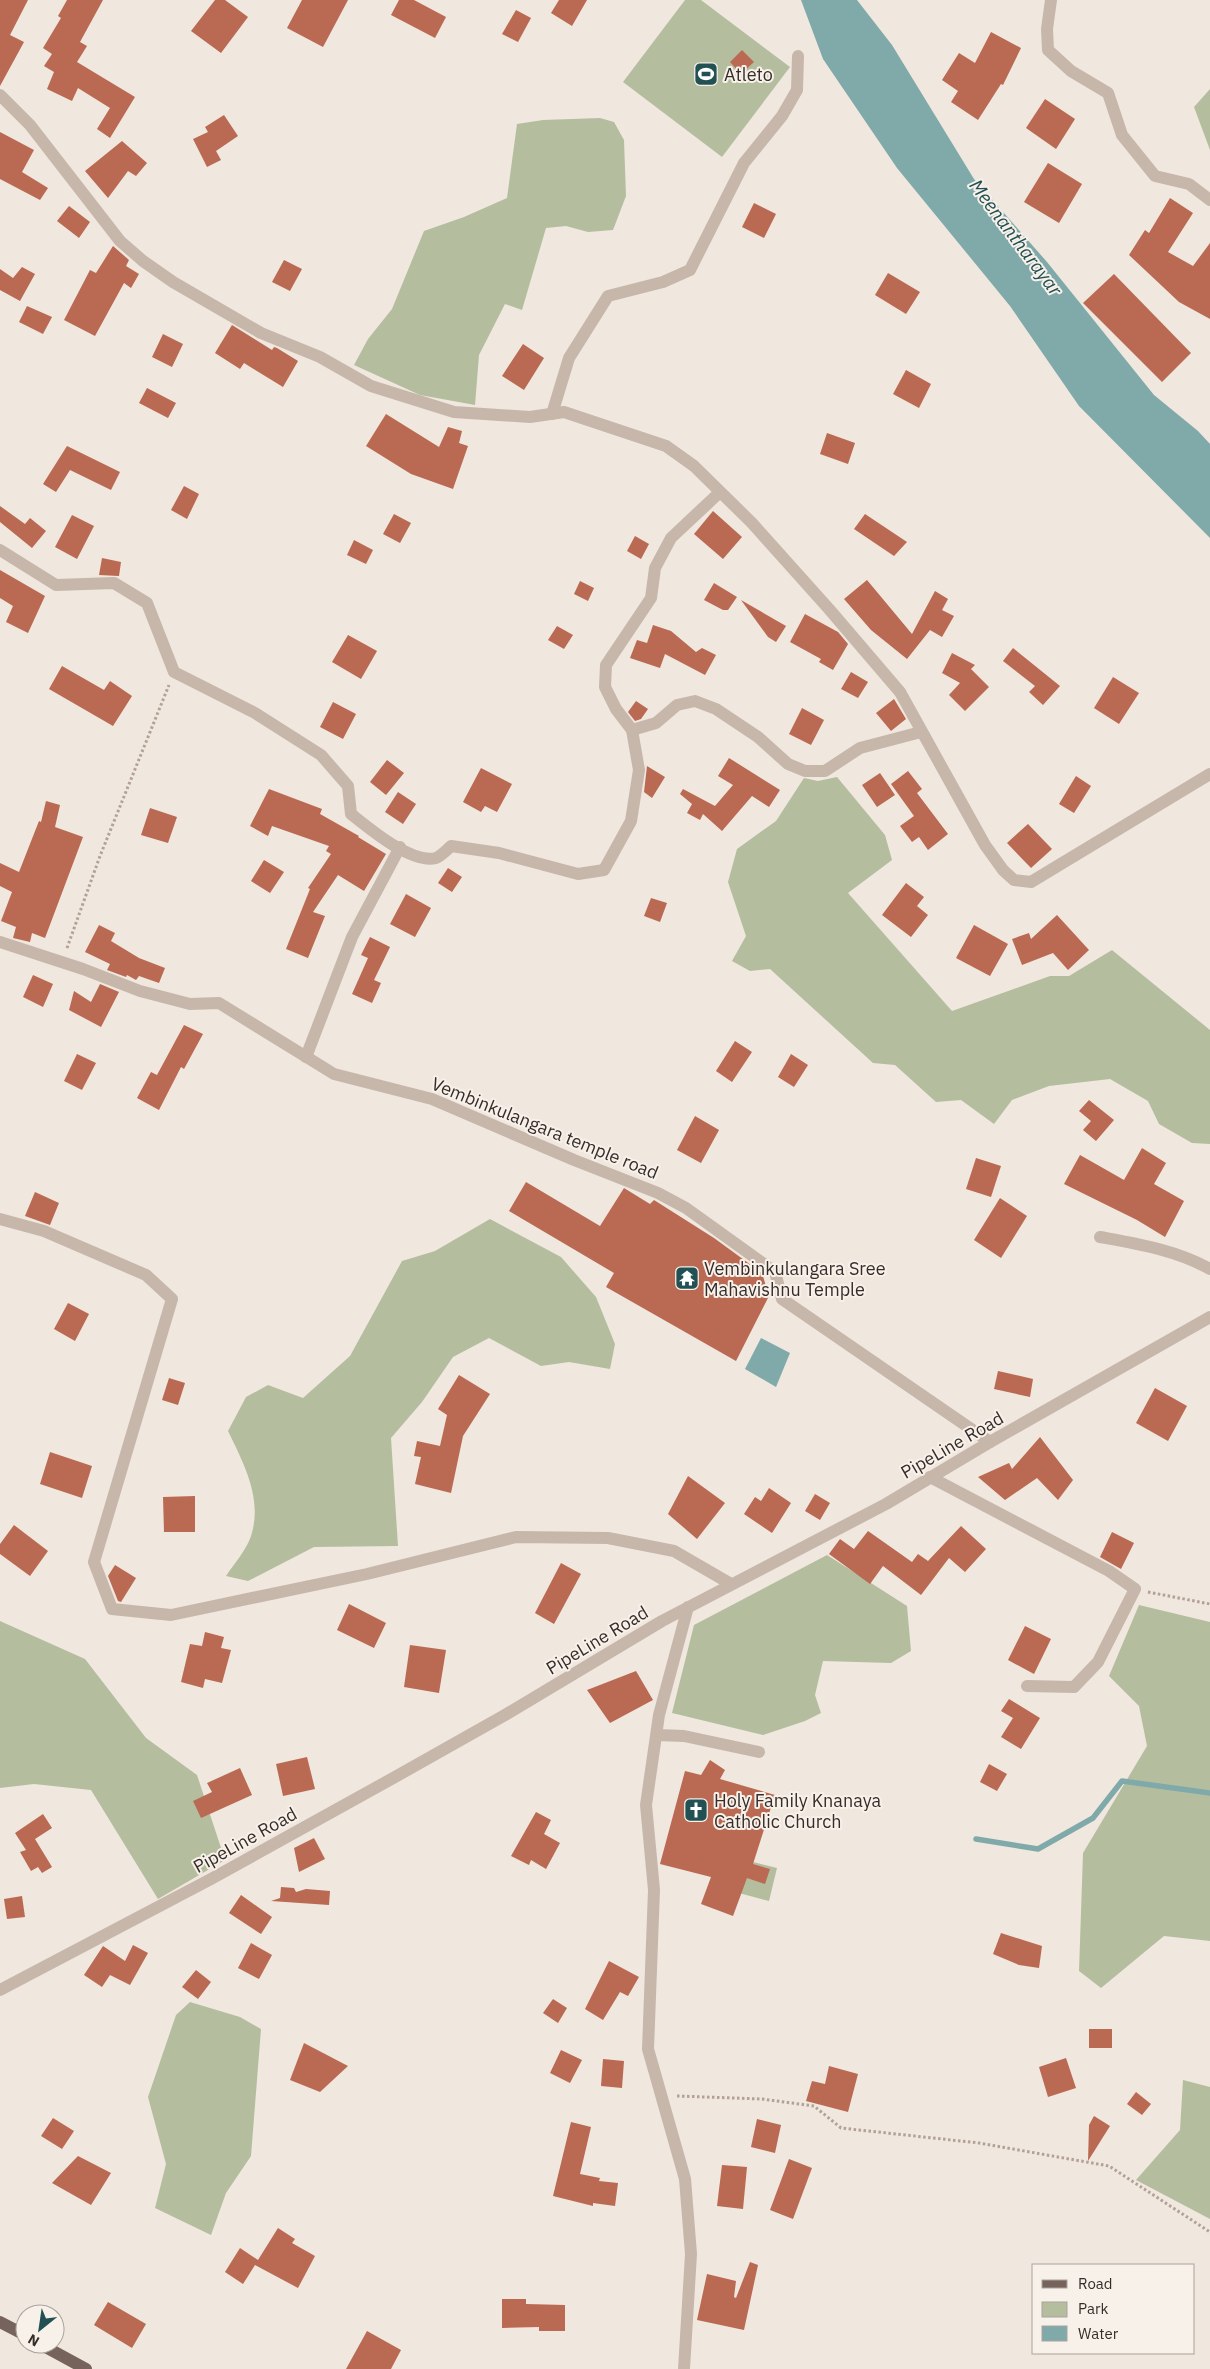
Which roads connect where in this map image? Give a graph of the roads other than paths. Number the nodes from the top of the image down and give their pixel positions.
1 (1051, 0) edge
2 (798, 56) dead end
3 (0, 95) edge
4 (1210, 200) edge
5 (552, 414) junction
6 (720, 492) junction
7 (0, 550) edge
8 (632, 730) junction
9 (921, 732) junction
10 (1210, 774) edge
11 (400, 847) junction
12 (0, 942) edge
13 (306, 1057) junction
14 (0, 1219) edge
15 (1100, 1236) dead end
16 (1210, 1269) edge
17 (1210, 1317) edge
18 (990, 1442) junction
19 (930, 1478) junction
20 (732, 1584) junction
21 (688, 1607) junction
22 (1027, 1686) dead end
23 (657, 1735) junction
24 (759, 1752) dead end
25 (0, 1990) edge
26 (0, 2322) edge
27 (15, 2330) edge
28 (58, 2354) edge
29 (86, 2369) edge
30 (684, 2369) edge

1 - 4 street
2 - 5 street
3 - 5 street
5 - 6 street
6 - 8 street
6 - 9 street
7 - 11 street
8 - 9 street
8 - 11 street
9 - 10 street
11 - 13 street
12 - 13 street, Vembinkulangara temple road
13 - 18 street, Vembinkulangara temple road
14 - 20 street
15 - 16 street
17 - 18 street, PipeLine Road
18 - 19 street, PipeLine Road
19 - 20 street, PipeLine Road
19 - 22 street
20 - 21 street, PipeLine Road
21 - 23 street
21 - 25 street, PipeLine Road
23 - 24 street
23 - 30 street
26 - 27 main road
28 - 29 main road

